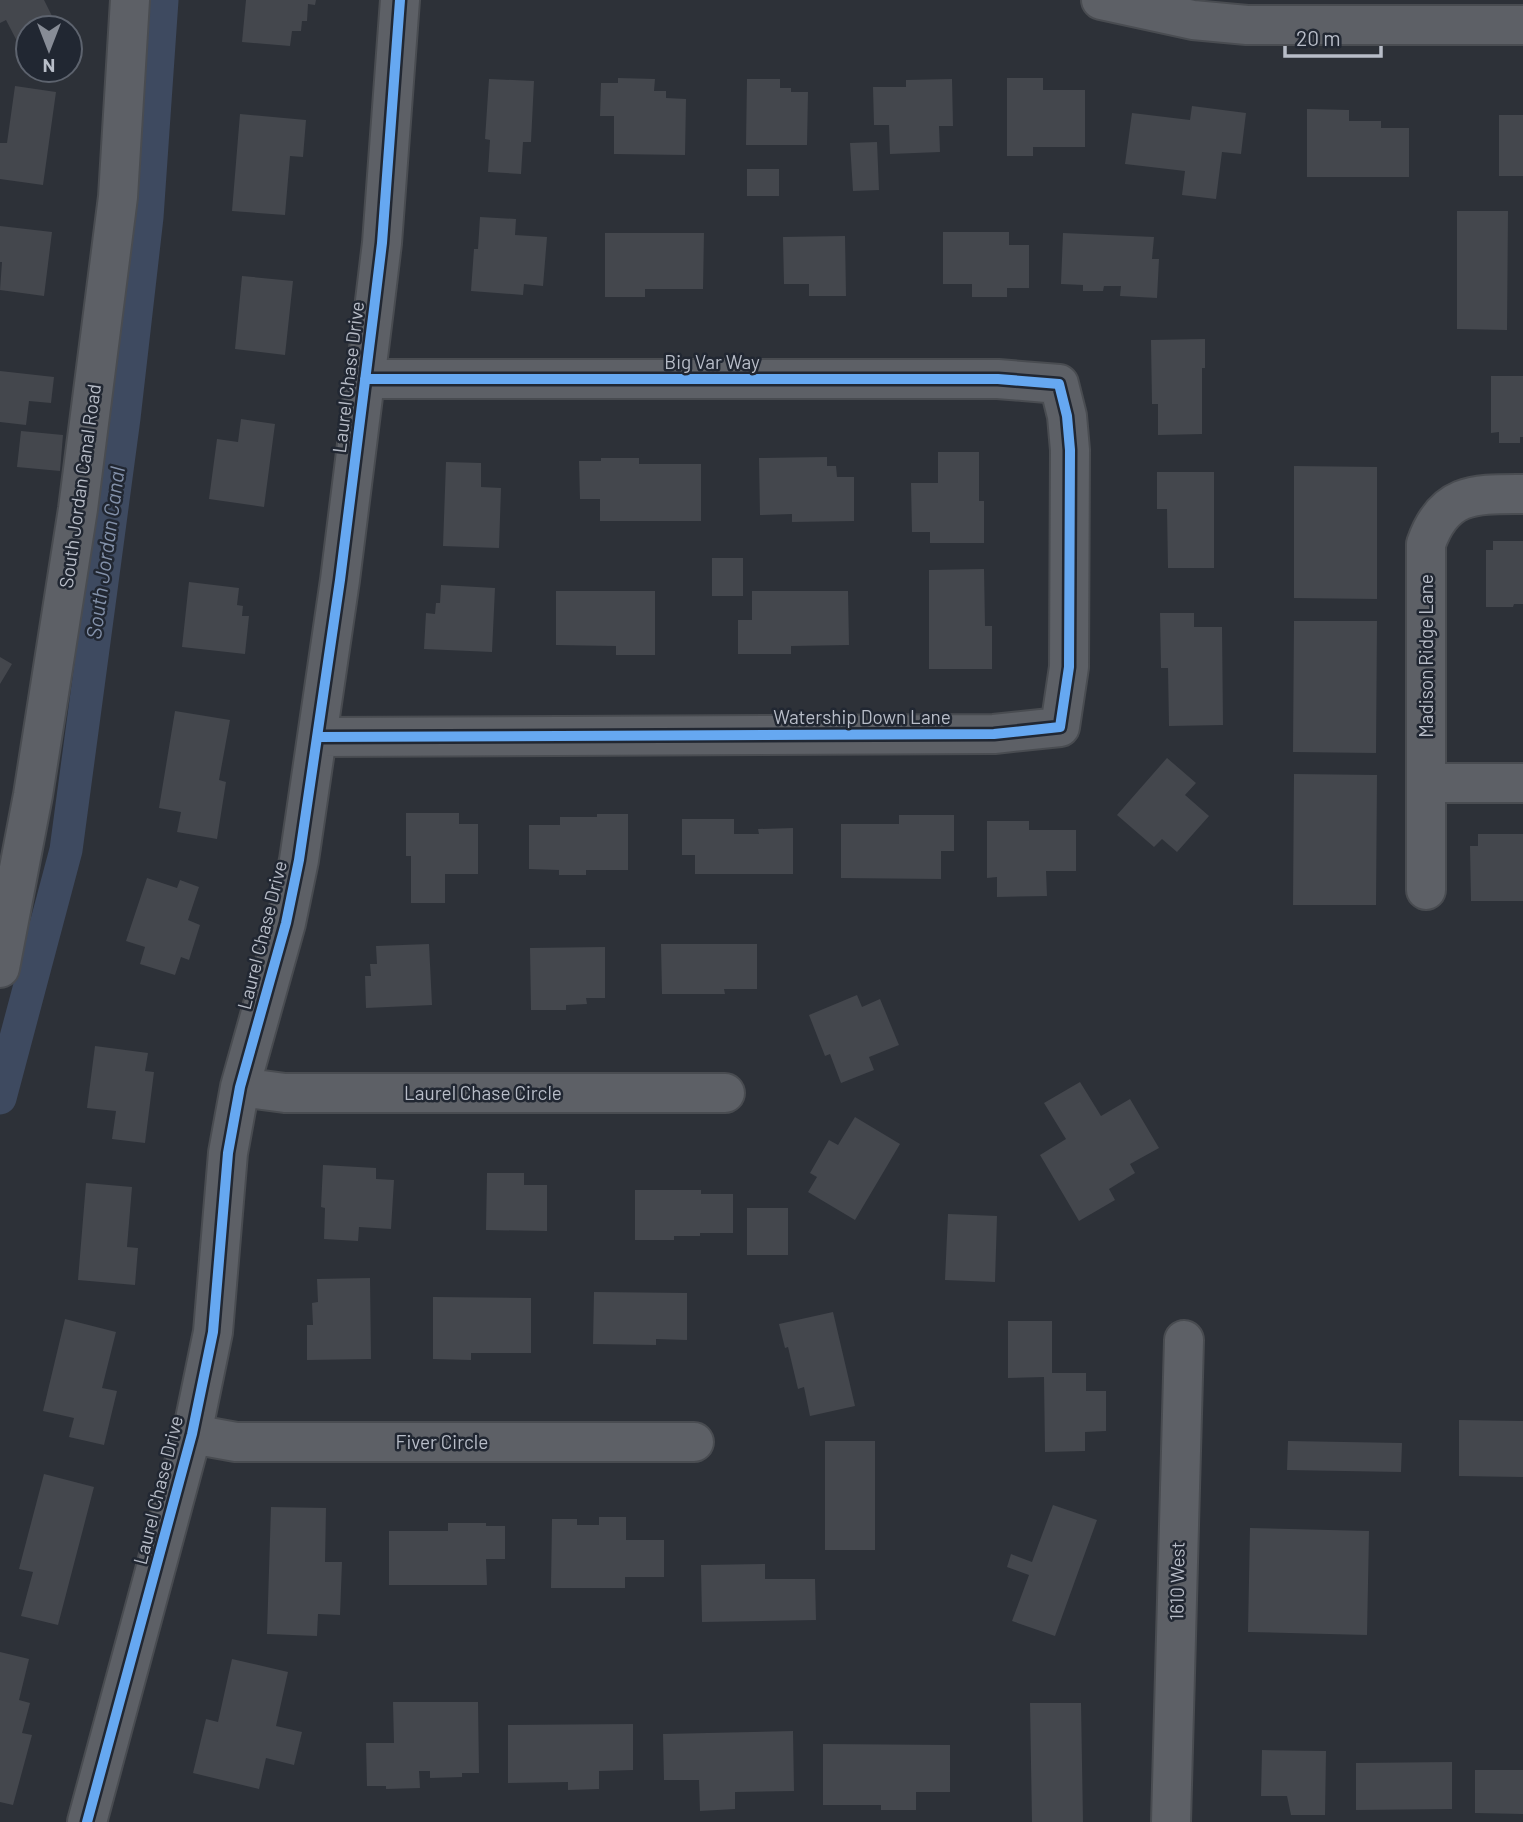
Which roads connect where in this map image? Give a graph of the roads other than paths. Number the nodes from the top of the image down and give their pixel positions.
1 (130, 0) edge
2 (400, 0) edge
3 (1101, 0) edge
4 (1523, 25) edge
5 (365, 379) junction
6 (1059, 384) joint
7 (1523, 494) edge
8 (318, 737) junction
9 (1426, 783) junction
10 (1523, 783) edge
11 (1426, 890) dead end
12 (0, 968) edge
13 (240, 1087) junction
14 (725, 1093) dead end
15 (1184, 1340) dead end
16 (192, 1434) junction
17 (694, 1443) dead end
18 (88, 1822) edge
19 (1171, 1822) edge

1 - 12 street, South Jordan Canal Road
2 - 5 street, Laurel Chase Drive
3 - 4 street
5 - 6 street, Big Var Way
5 - 8 street, Laurel Chase Drive
6 - 8 street, Watership Down Lane
7 - 9 street, Madison Ridge Lane
8 - 13 street, Laurel Chase Drive
9 - 10 street
9 - 11 street, Madison Ridge Lane
13 - 14 street, Laurel Chase Circle
13 - 16 street, Laurel Chase Drive
15 - 19 street, 1610 West
16 - 17 street, Fiver Circle
16 - 18 street, Laurel Chase Drive

